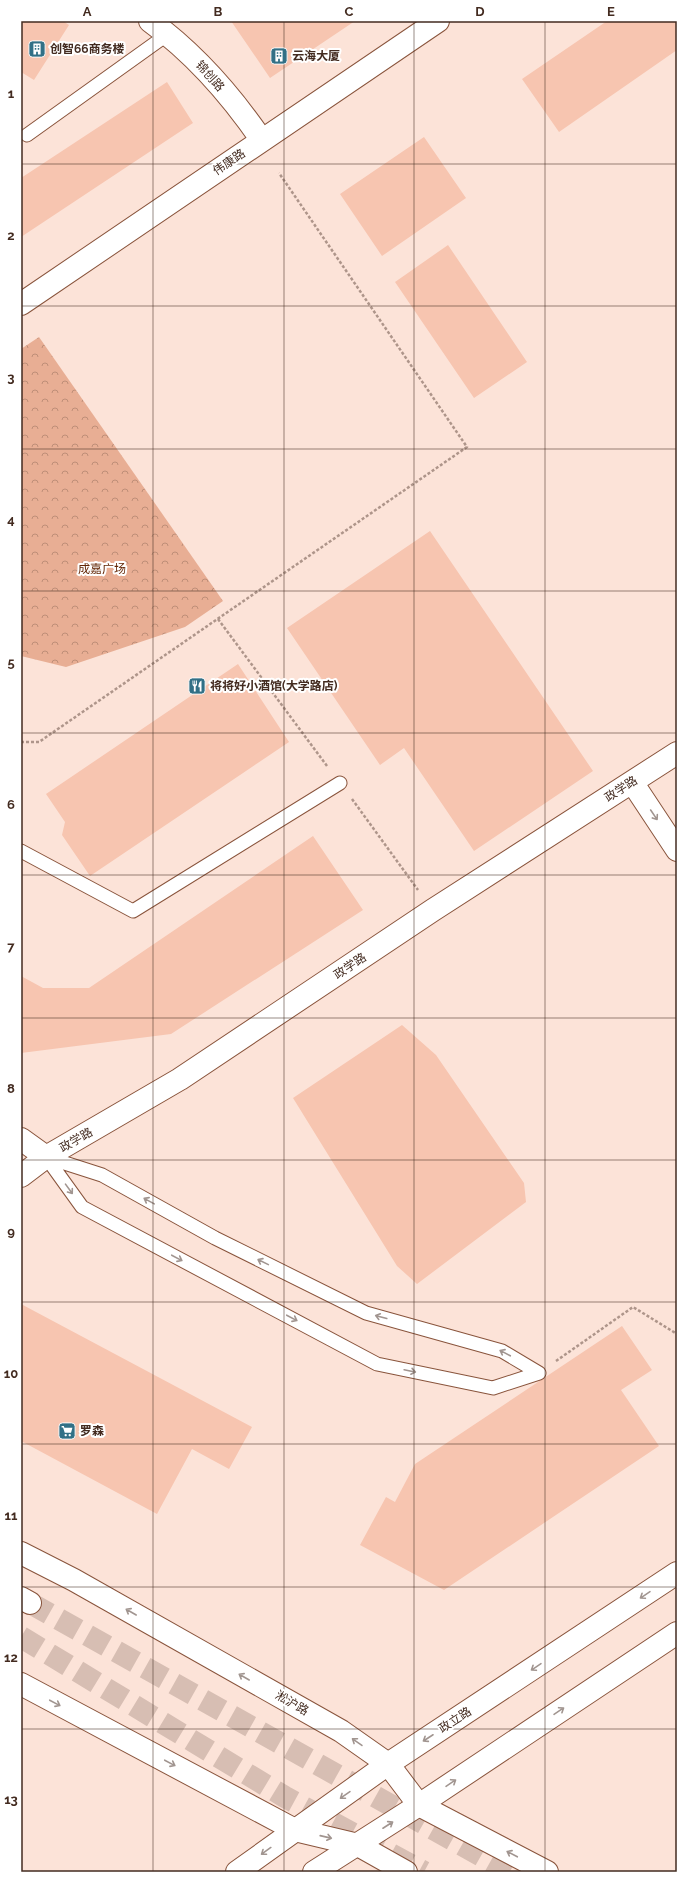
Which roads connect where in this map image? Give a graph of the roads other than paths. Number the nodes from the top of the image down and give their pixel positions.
1 (150, 21) edge
2 (438, 21) edge
3 (168, 34) junction
4 (27, 135) dead end
5 (262, 139) junction
6 (21, 304) edge
7 (677, 753) edge
8 (632, 782) junction
9 (340, 783) road end
10 (21, 850) edge
11 (677, 850) edge
12 (21, 1139) edge
13 (46, 1157) junction
14 (21, 1176) edge
15 (21, 1553) edge
16 (677, 1573) edge
17 (677, 1632) edge
18 (21, 1684) edge
19 (388, 1764) junction
20 (419, 1805) junction
21 (295, 1830) junction
22 (358, 1845) junction
23 (237, 1872) edge
24 (314, 1872) edge
25 (406, 1872) edge
26 (547, 1872) edge

1 - 3 main road, 锦创路
2 - 5 main road, 伟康路
3 - 4 lane
3 - 5 main road, 锦创路
5 - 6 main road, 伟康路
7 - 8 main road, 政学路
8 -> 11 main road
8 - 13 main road, 政学路
9 - 10 lane
12 - 13 main road
13 -> 13 lane
13 - 14 main road, 政学路
19 -> 15 main road, 淞沪路
16 -> 19 main road, 政立路
20 -> 17 main road
18 -> 21 main road
19 - 20 main road, 淞沪路
19 -> 21 main road, 政立路
22 -> 20 main road
26 -> 20 main road, 淞沪路
21 -> 22 main road
21 -> 23 main road, 政立路
22 - 24 main road
22 - 25 main road

